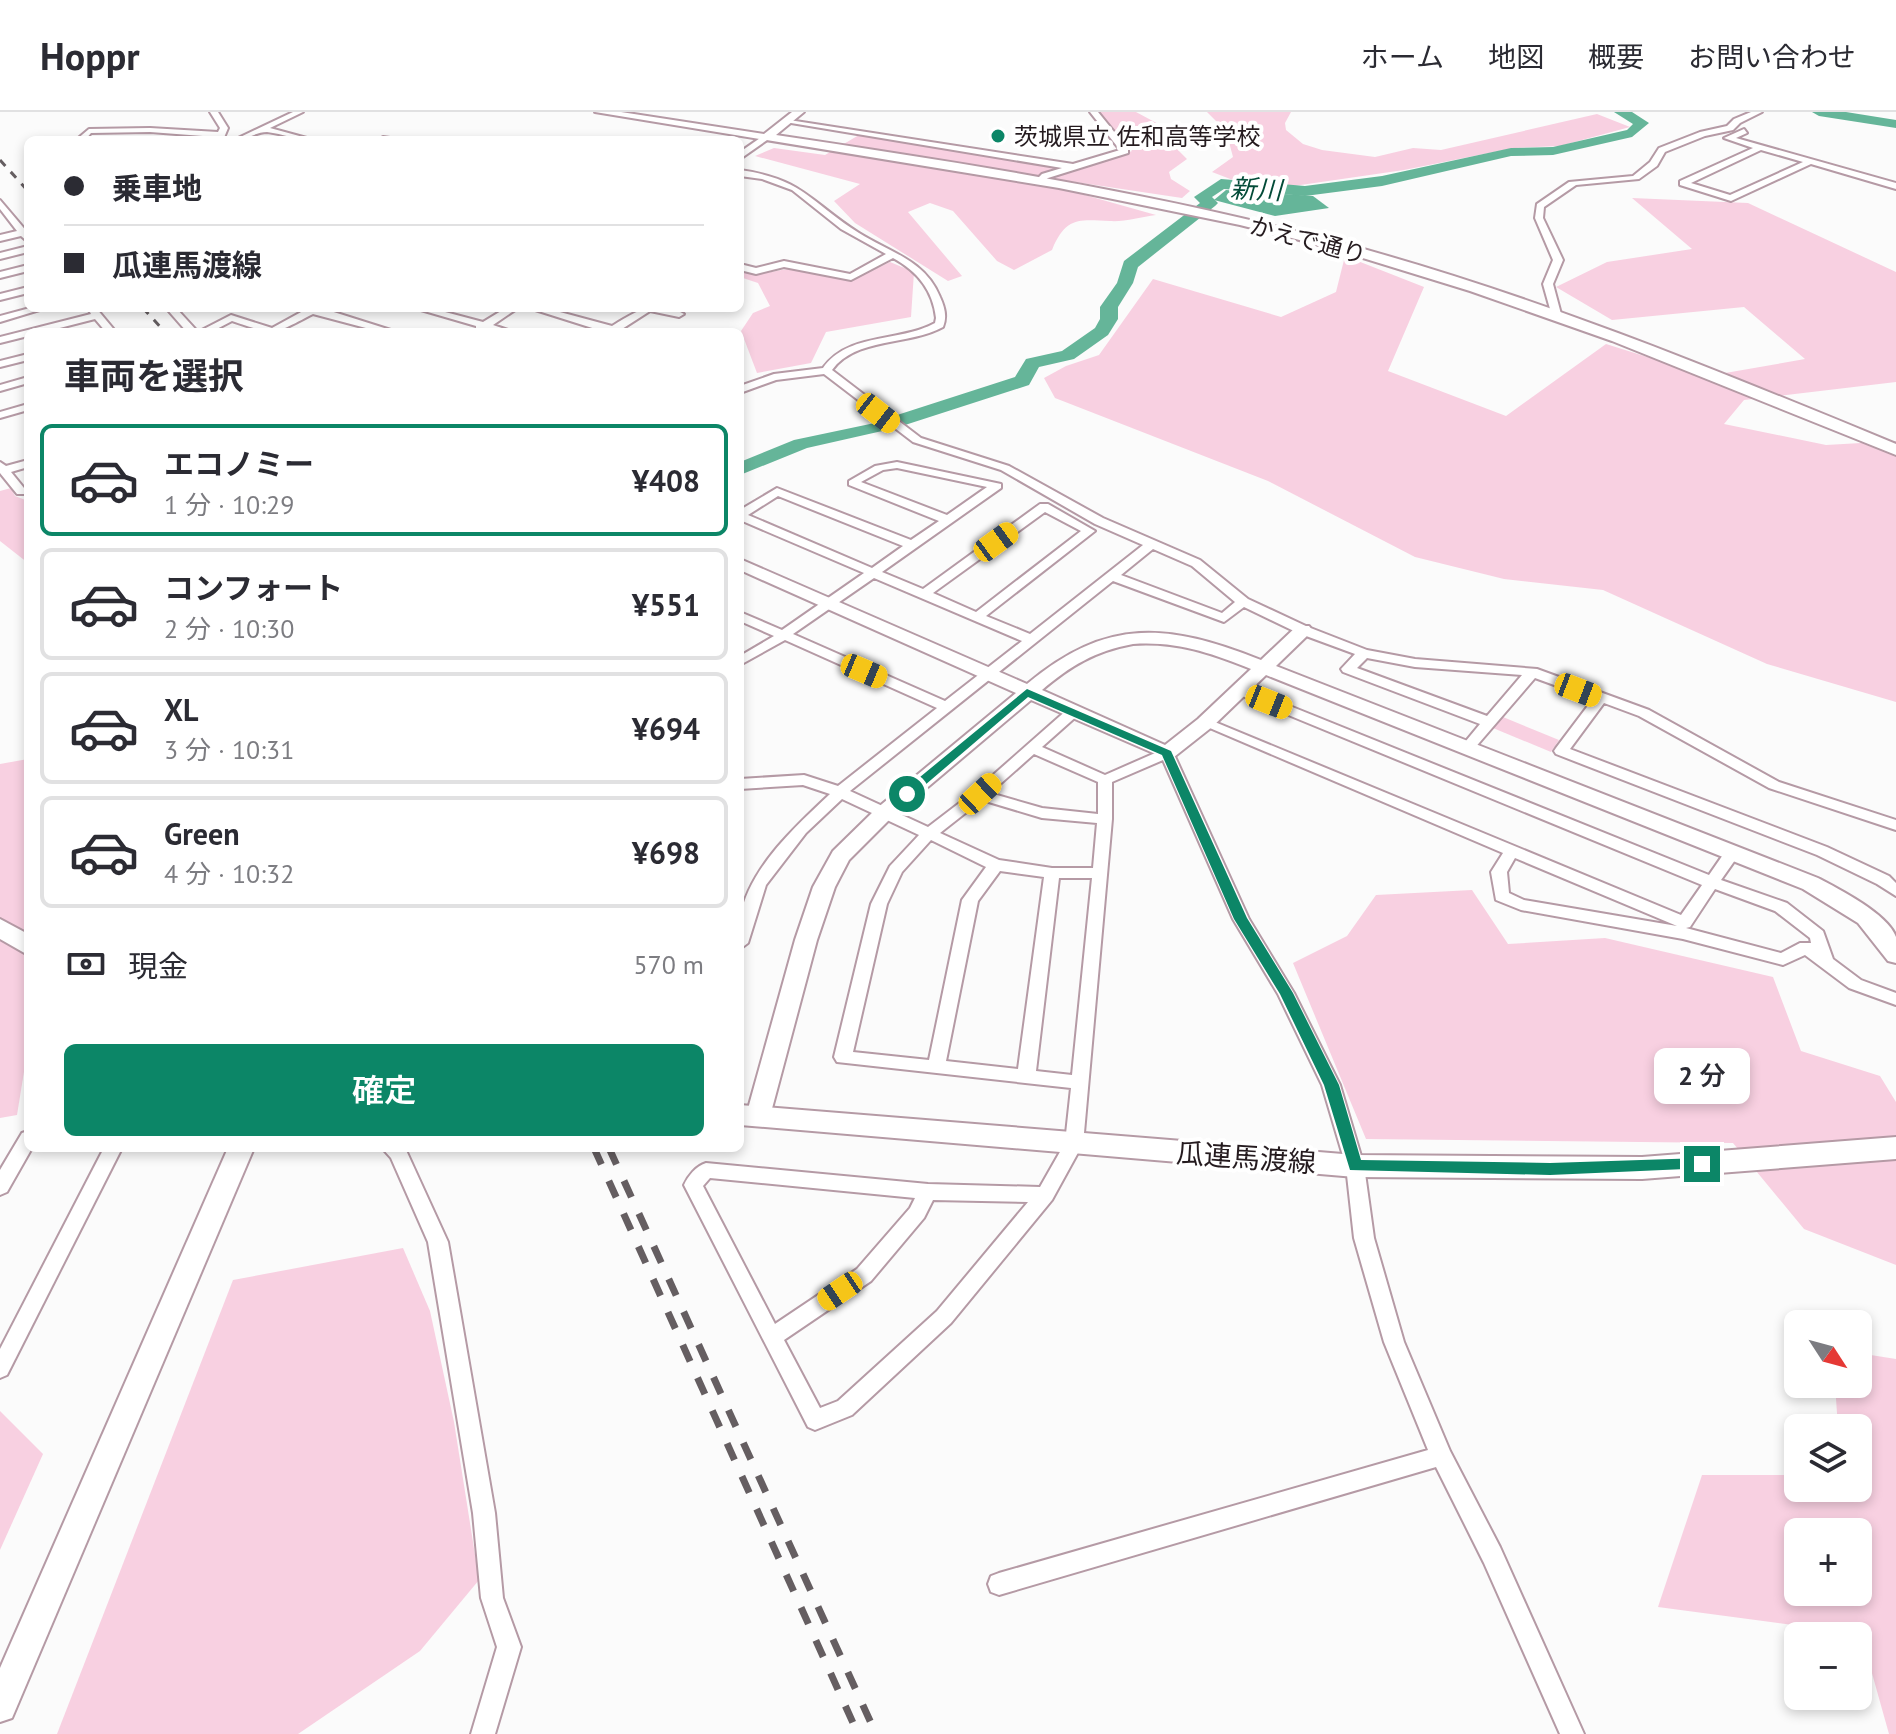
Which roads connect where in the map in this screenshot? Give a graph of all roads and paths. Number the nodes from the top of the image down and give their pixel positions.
1 (214, 112) edge
2 (299, 112) edge
3 (600, 112) edge
4 (799, 112) edge
5 (1094, 112) edge
6 (1760, 112) edge
7 (789, 122) junction
8 (262, 129) junction
9 (113, 130) junction
10 (84, 136) edge
11 (109, 136) edge
12 (205, 136) edge
13 (220, 136) edge
14 (247, 136) edge
15 (293, 136) edge
16 (766, 138) junction
17 (1759, 148) junction
18 (744, 153) edge
19 (1812, 161) junction
20 (1073, 167) junction
21 (744, 174) edge
22 (1039, 181) junction
23 (1896, 186) edge
24 (0, 203) edge
25 (24, 235) edge
26 (24, 236) edge
27 (0, 238) edge
28 (24, 250) edge
29 (893, 254) junction
30 (0, 256) edge
31 (744, 268) edge
32 (24, 269) edge
33 (0, 275) edge
34 (24, 291) edge
35 (0, 297) edge
36 (26, 312) edge
37 (94, 312) edge
38 (175, 312) edge
39 (306, 312) edge
40 (322, 312) edge
41 (434, 312) edge
42 (506, 312) edge
43 (548, 312) edge
44 (643, 312) edge
45 (669, 312) edge
46 (679, 314) dead end
47 (1556, 314) junction
48 (0, 319) edge
49 (484, 325) junction
50 (43, 328) edge
51 (108, 328) edge
52 (189, 328) edge
53 (211, 328) edge
54 (261, 328) edge
55 (280, 328) edge
56 (378, 328) edge
57 (479, 328) edge
58 (495, 328) edge
59 (605, 328) edge
60 (620, 328) edge
61 (24, 334) edge
62 (0, 340) edge
63 (24, 358) edge
64 (0, 364) edge
65 (826, 371) junction
66 (24, 381) edge
67 (0, 388) edge
68 (744, 388) edge
69 (24, 408) edge
70 (0, 415) edge
71 (1896, 450) edge
72 (24, 464) edge
73 (2, 468) edge
74 (24, 491) edge
75 (744, 513) edge
76 (744, 518) edge
77 (948, 520) junction
78 (1152, 544) junction
79 (912, 545) junction
80 (744, 566) edge
81 (873, 572) junction
82 (1112, 576) junction
83 (924, 594) junction
84 (1243, 602) junction
85 (828, 604) junction
86 (977, 617) junction
87 (744, 618) edge
88 (1303, 630) junction
89 (781, 636) junction
90 (1032, 640) junction
91 (1364, 653) junction
92 (744, 659) edge
93 (1264, 666) junction
94 (1532, 672) junction
95 (990, 675) junction
96 (1240, 690) junction
97 (1027, 692) junction
98 (1601, 698) junction
99 (947, 707) junction
100 (1073, 712) junction
101 (1205, 723) junction
102 (1491, 723) junction
103 (1468, 747) junction
104 (1031, 748) junction
105 (1167, 753) junction
106 (1105, 780) junction
107 (746, 784) edge
108 (840, 792) junction
109 (980, 794) junction
110 (883, 814) junction
111 (1105, 819) junction
112 (1896, 825) edge
113 (927, 835) junction
114 (1512, 851) junction
115 (1732, 853) junction
116 (996, 865) junction
117 (1052, 873) junction
118 (1098, 873) junction
119 (1710, 882) junction
120 (1892, 882) edge
121 (0, 927) edge
122 (744, 931) edge
123 (24, 943) edge
124 (1896, 955) edge
125 (1825, 960) junction
126 (1896, 999) edge
127 (936, 1066) junction
128 (1026, 1078) junction
129 (1078, 1082) junction
130 (749, 1116) edge
131 (1074, 1144) junction
132 (24, 1145) edge
133 (1896, 1148) edge
134 (111, 1152) edge
135 (239, 1152) edge
136 (397, 1152) edge
137 (1355, 1166) junction
138 (0, 1187) edge
139 (928, 1192) junction
140 (1045, 1195) junction
141 (771, 1338) junction
142 (0, 1369) edge
143 (1441, 1456) junction
144 (999, 1584) dead end
145 (0, 1706) edge
146 (483, 1734) edge
147 (1572, 1734) edge

1 - 13 street
2 - 8 street
3 - 16 street, かえで通り
4 - 7 street
5 - 20 street
6 - 17 street
6 - 47 street
7 - 16 street
7 - 20 street
8 - 14 street
8 - 15 street
9 - 10 street
9 - 11 street
9 - 12 street
16 - 18 street
16 - 22 street, かえで通り
17 - 19 street
17 - 19 street
19 - 23 street
20 - 22 street
21 - 29 street
22 - 47 street, かえで通り
24 - 25 street
26 - 27 street
28 - 30 street
29 - 31 street
29 - 65 street
32 - 33 street
34 - 35 street
36 - 48 street
37 - 50 street
37 - 51 street
38 - 52 street
39 - 55 street
40 - 56 street
41 - 49 street
42 - 49 street
43 - 59 street
44 - 60 street
45 - 46 street
47 - 71 street, かえで通り
49 - 57 street
49 - 58 street
53 - 54 street
61 - 62 street
63 - 64 street
65 - 68 street
65 - 78 street
66 - 67 street
69 - 70 street
72 - 73 street
73 - 74 street
75 - 79 street
76 - 81 street
77 - 77 street
77 - 79 street
78 - 82 street
78 - 84 street
79 - 81 street
80 - 85 street
81 - 83 street
81 - 85 street
82 - 84 street
82 - 90 street
83 - 86 street
83 - 86 street
84 - 88 street
85 - 89 street
85 - 95 street
86 - 90 street
87 - 89 street
88 - 91 street
88 - 93 street
89 - 92 street
89 - 99 street
90 - 95 street
91 - 94 street
91 - 102 street
93 - 96 street
93 - 97 street
93 - 103 street
94 - 98 street
94 - 102 street
95 - 97 street
95 - 99 street
96 - 101 street
96 - 119 street
97 - 100 street
97 - 110 street
98 - 112 street
98 - 120 street
99 - 108 street
100 - 104 street
100 - 105 street
101 - 105 street
101 - 114 street
102 - 103 street
103 - 115 street
104 - 106 street
104 - 109 street
105 - 106 street
105 - 137 street
106 - 111 street
107 - 108 street
108 - 110 street
108 - 122 street
109 - 111 street
109 - 113 street
110 - 113 street
110 - 130 street
111 - 118 street
113 - 116 street
113 - 127 street
114 - 119 street
114 - 125 street
115 - 119 street
115 - 124 street
116 - 117 street
116 - 127 street
117 - 118 street
117 - 128 street
118 - 129 street
119 - 125 street
121 - 123 main road
125 - 126 street
127 - 128 street
128 - 129 street
129 - 131 street
130 - 131 main road, 瓜連馬渡線
131 - 137 main road, 瓜連馬渡線
131 - 140 street
132 - 138 street
133 - 137 main road, 瓜連馬渡線
134 - 142 street
135 - 145 street
136 - 146 street
137 - 143 street
139 - 140 street
139 - 141 street
139 - 141 street
140 - 141 street
143 - 144 street
143 - 147 street

